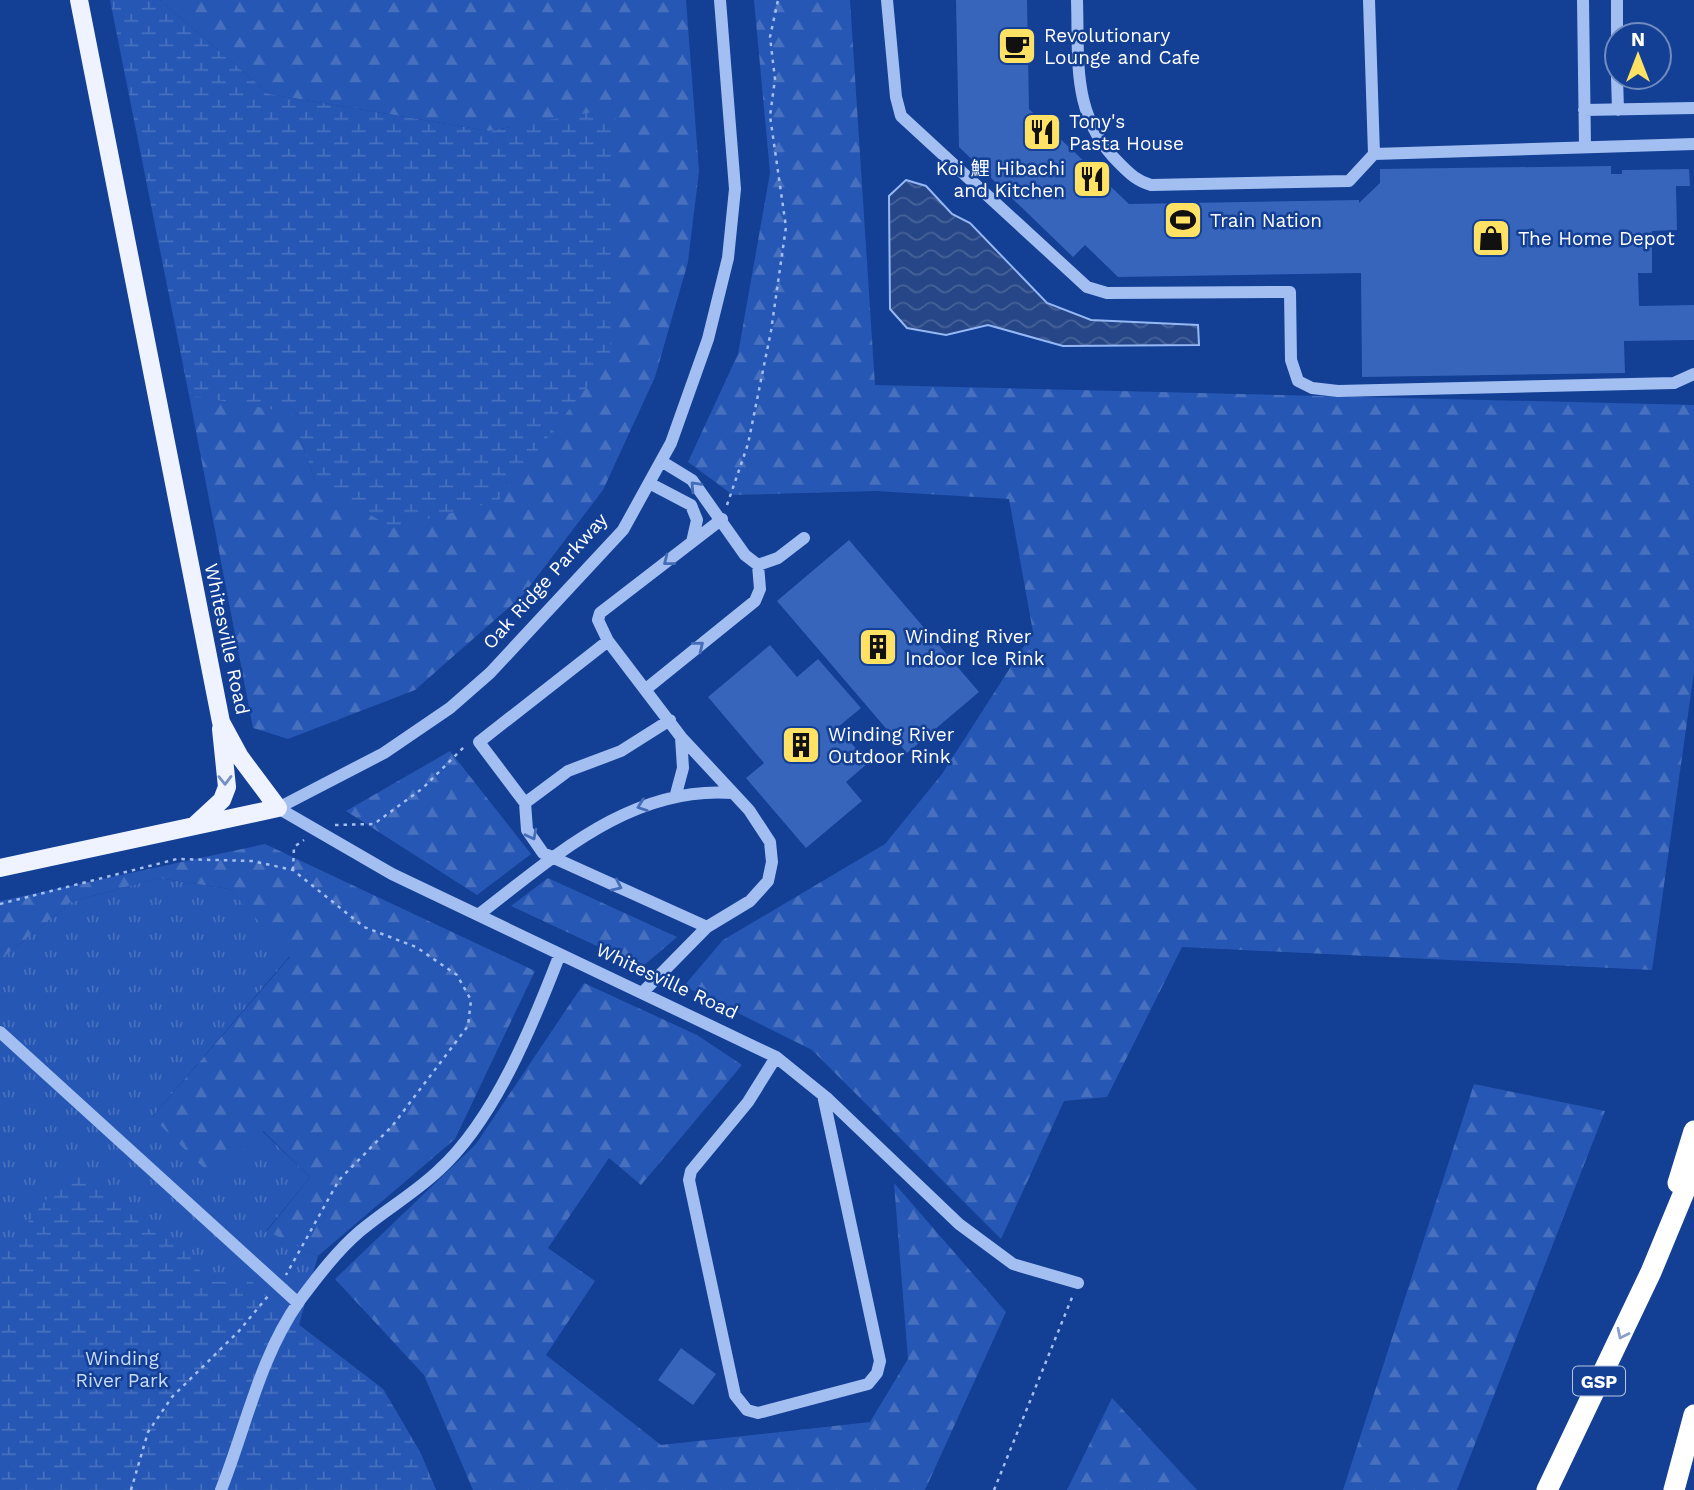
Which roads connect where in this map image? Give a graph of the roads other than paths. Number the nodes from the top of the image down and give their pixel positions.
1 (79, 0) edge
2 (720, 0) edge
3 (887, 0) edge
4 (1077, 0) edge
5 (1369, 0) edge
6 (1583, 0) edge
7 (1617, 0) edge
8 (1617, 21) edge
9 (1617, 91) edge
10 (1694, 108) edge
11 (1584, 110) junction
12 (1618, 110) junction
13 (1694, 144) edge
14 (1585, 146) junction
15 (1374, 154) junction
16 (1694, 374) edge
17 (661, 461) junction
18 (649, 483) junction
19 (722, 519) junction
20 (804, 538) dead end
21 (692, 542) junction
22 (758, 565) junction
23 (607, 641) junction
24 (646, 689) junction
25 (670, 719) junction
26 (221, 722) junction
27 (681, 737) junction
28 (733, 793) junction
29 (676, 794) junction
30 (525, 803) junction
31 (278, 808) junction
32 (194, 825) junction
33 (555, 856) junction
34 (0, 867) edge
35 (478, 915) junction
36 (707, 927) junction
37 (560, 954) junction
38 (642, 993) junction
39 (0, 1032) edge
40 (776, 1057) junction
41 (823, 1095) junction
42 (1694, 1131) edge
43 (1694, 1168) edge
44 (1651, 1272) junction
45 (1078, 1283) road end
46 (298, 1303) junction
47 (1694, 1415) edge
48 (221, 1490) edge
49 (1547, 1490) edge
50 (1674, 1490) edge

1 - 26 main road, Whitesville Road
2 - 17 street, Oak Ridge Parkway
3 - 16 street
4 - 15 street
5 - 15 street
6 - 11 street
7 - 8 street
9 - 12 street
10 - 12 street
11 - 12 street
11 - 14 street
13 - 14 street
14 - 15 street
17 - 18 street, Oak Ridge Parkway
19 -> 17 street
18 - 21 street
18 - 31 street, Oak Ridge Parkway
19 - 21 street
19 - 22 street
20 - 22 street
21 -> 23 street
24 -> 22 street
23 - 24 street
23 - 30 street
24 - 25 street
25 - 27 street
25 - 30 street
26 - 31 main road, Whitesville Road
26 -> 32 main road
27 - 28 street
27 - 29 street
28 - 29 street
28 - 36 street
29 -> 33 street
30 -> 33 street
31 - 32 main road, Oak Ridge Parkway
31 - 35 street, Whitesville Road
32 - 34 main road, Oak Ridge Parkway
33 - 35 street
33 -> 36 street
35 - 37 street, Whitesville Road
36 - 38 street
37 - 38 street, Whitesville Road
37 - 46 street
38 - 40 street, Whitesville Road
39 - 46 street
40 - 41 street, Whitesville Road
40 - 41 street
41 - 45 street, Whitesville Road
42 - 44 highway
43 - 44 highway, GSP
44 -> 49 highway, GSP
46 - 48 street
47 - 50 highway

